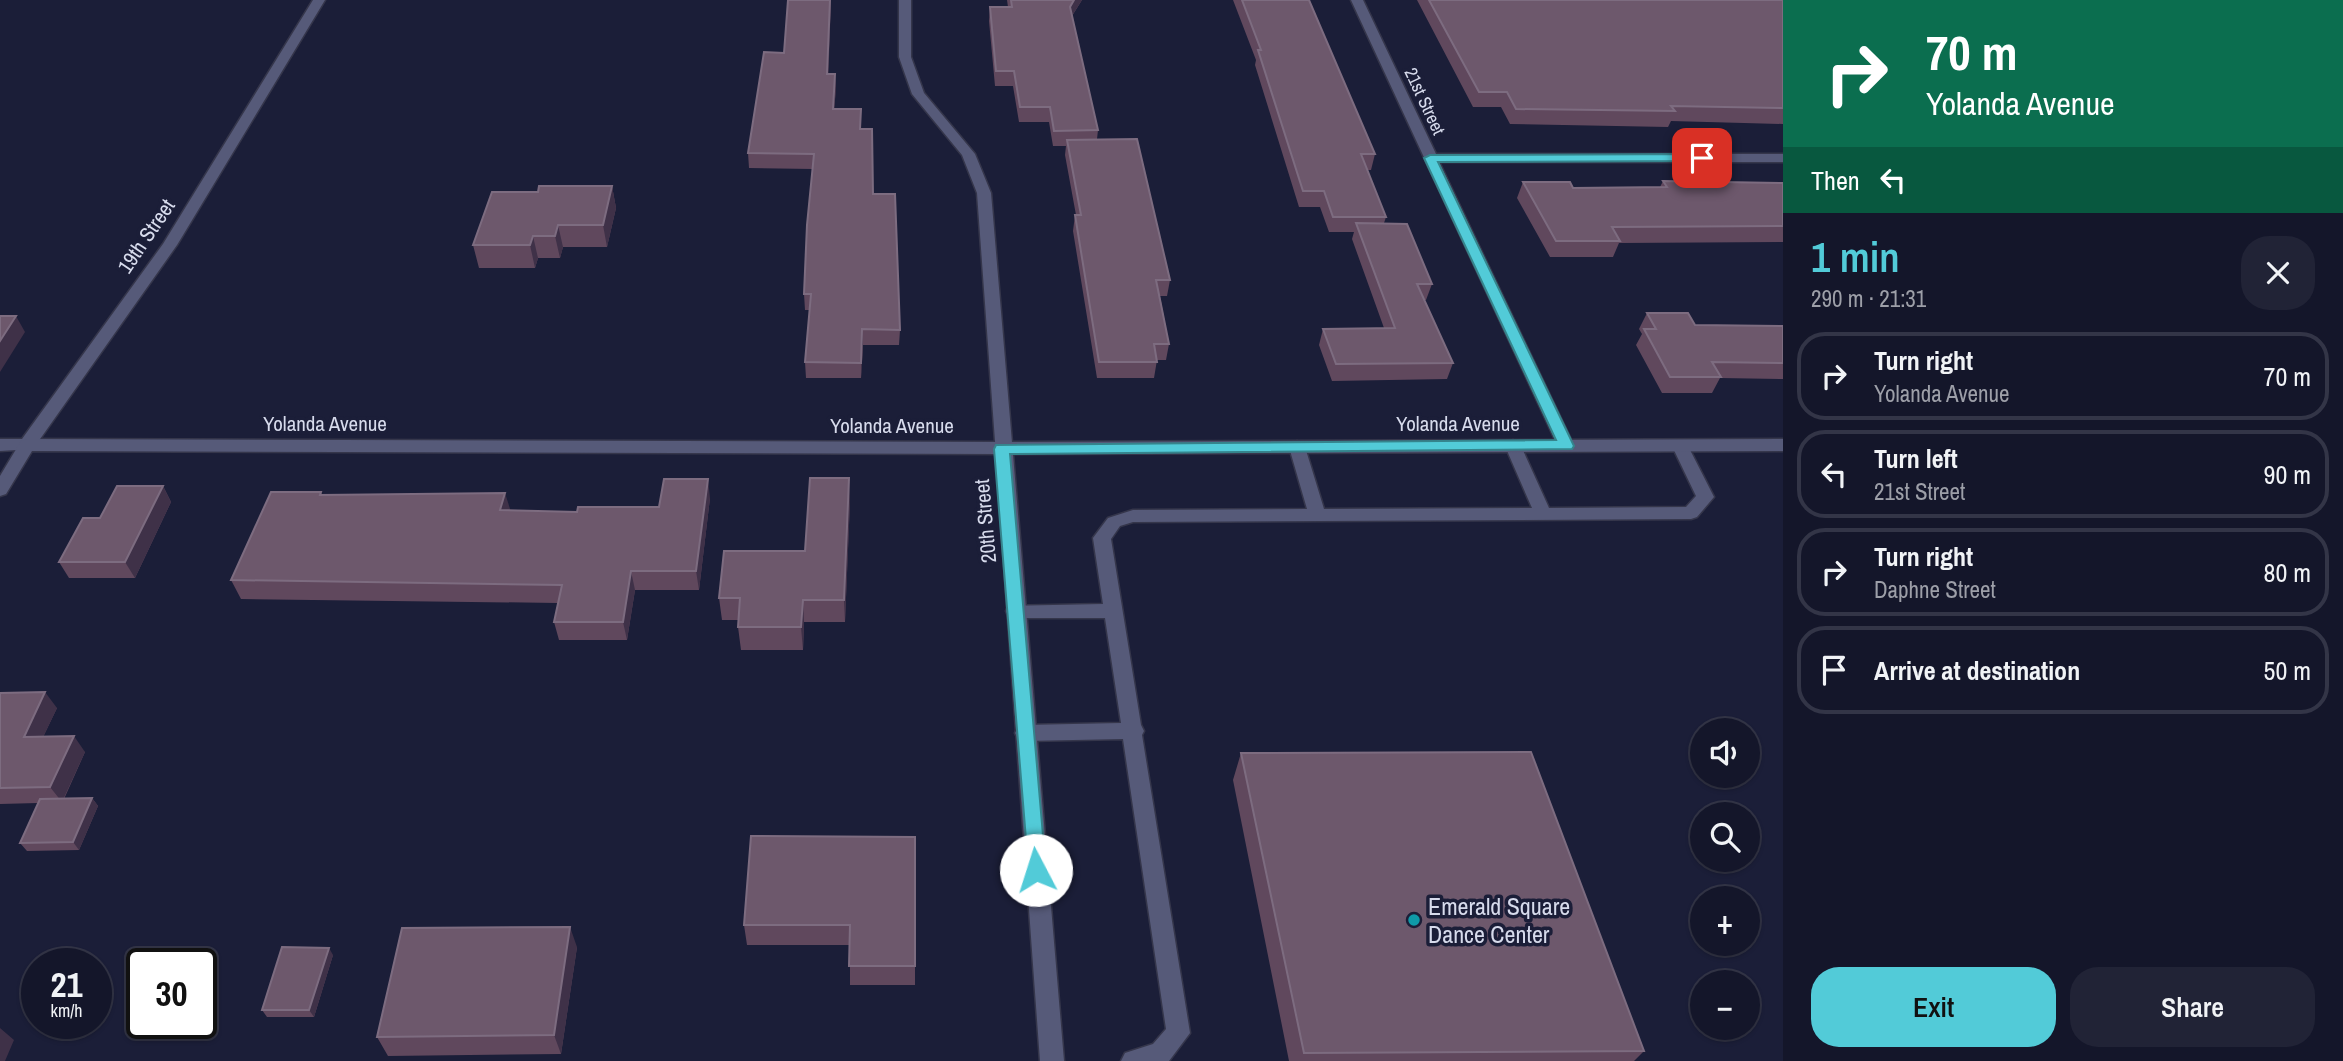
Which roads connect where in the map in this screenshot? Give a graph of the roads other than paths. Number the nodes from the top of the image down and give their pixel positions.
1 (319, 0) edge
2 (905, 0) edge
3 (1357, 0) edge
4 (1430, 158) junction
5 (1783, 158) edge
6 (0, 445) edge
7 (27, 445) junction
8 (1783, 445) edge
9 (1513, 446) junction
10 (1566, 446) junction
11 (1680, 446) junction
12 (1297, 447) junction
13 (1002, 449) junction
14 (0, 490) edge
15 (1543, 514) junction
16 (1318, 516) junction
17 (1015, 611) junction
18 (1113, 611) junction
19 (1134, 731) junction
20 (1025, 733) junction
21 (1052, 1061) edge
22 (1133, 1061) edge

1 - 7 street, 19th Street
2 - 13 street, 20th Street
3 - 4 street, 21st Street
4 - 5 street
4 - 10 street, 21st Street
6 - 7 street, Yolanda Avenue
7 - 13 street, Yolanda Avenue
7 - 14 street, 19th Street
8 - 11 street, Yolanda Avenue
9 - 10 street, Yolanda Avenue
9 - 12 street, Yolanda Avenue
9 - 15 street
10 - 11 street, Yolanda Avenue
11 - 15 street
12 - 13 street, Yolanda Avenue
12 - 16 street
13 - 17 street, 20th Street
15 - 16 street
16 - 18 street
17 - 18 street
17 - 20 street, 20th Street
18 - 19 street
19 - 20 street
19 - 22 street
20 - 21 street, 20th Street

